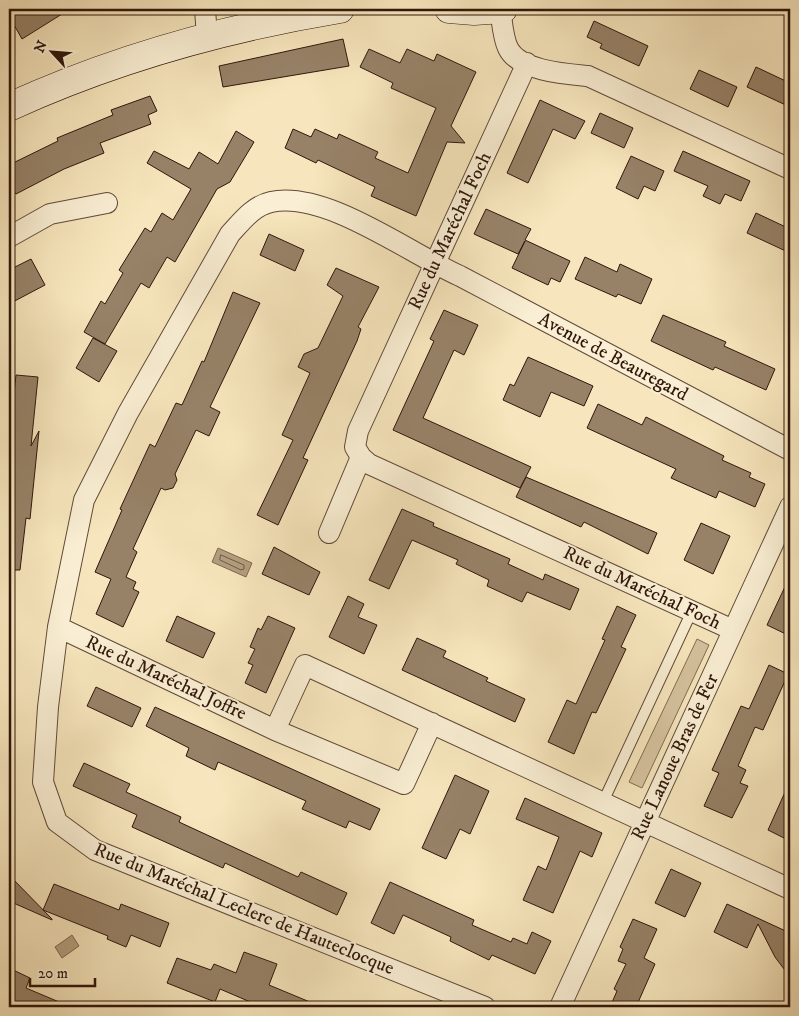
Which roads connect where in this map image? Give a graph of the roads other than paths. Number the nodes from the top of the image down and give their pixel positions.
1 (204, 9) edge
2 (340, 9) edge
3 (449, 9) edge
4 (502, 9) edge
5 (207, 37) junction
6 (527, 63) junction
7 (9, 107) edge
8 (790, 169) edge
9 (108, 203) dead end
10 (9, 237) edge
11 (434, 265) junction
12 (790, 450) edge
13 (361, 457) junction
14 (790, 507) edge
15 (330, 533) dead end
16 (692, 611) junction
17 (58, 627) junction
18 (733, 630) junction
19 (432, 723) junction
20 (275, 730) junction
21 (603, 802) junction
22 (645, 822) junction
23 (790, 888) edge
24 (486, 1007) edge
25 (560, 1007) edge

1 - 5 street
2 - 5 street
3 - 4 street
4 - 6 street
5 - 7 street
6 - 8 street
6 - 11 street, Rue du Maréchal Foch
9 - 10 street
11 - 12 street, Avenue de Beauregard
11 - 13 street, Rue du Maréchal Foch
11 - 17 street, Rue du Maréchal Leclerc de Hauteclocque
13 - 15 street
13 - 16 street, Rue du Maréchal Foch
14 - 18 street, Rue Lanoue Bras de Fer
16 - 18 street, Rue du Maréchal Foch
16 - 21 lane
17 - 20 street, Rue du Maréchal Joffre
17 - 24 street, Rue du Maréchal Leclerc de Hauteclocque
18 - 22 street, Rue Lanoue Bras de Fer
19 - 20 street, Rue du Maréchal Joffre
19 - 20 street
19 - 21 street
21 - 22 street
22 - 23 street
22 - 25 street, Rue Lanoue Bras de Fer

